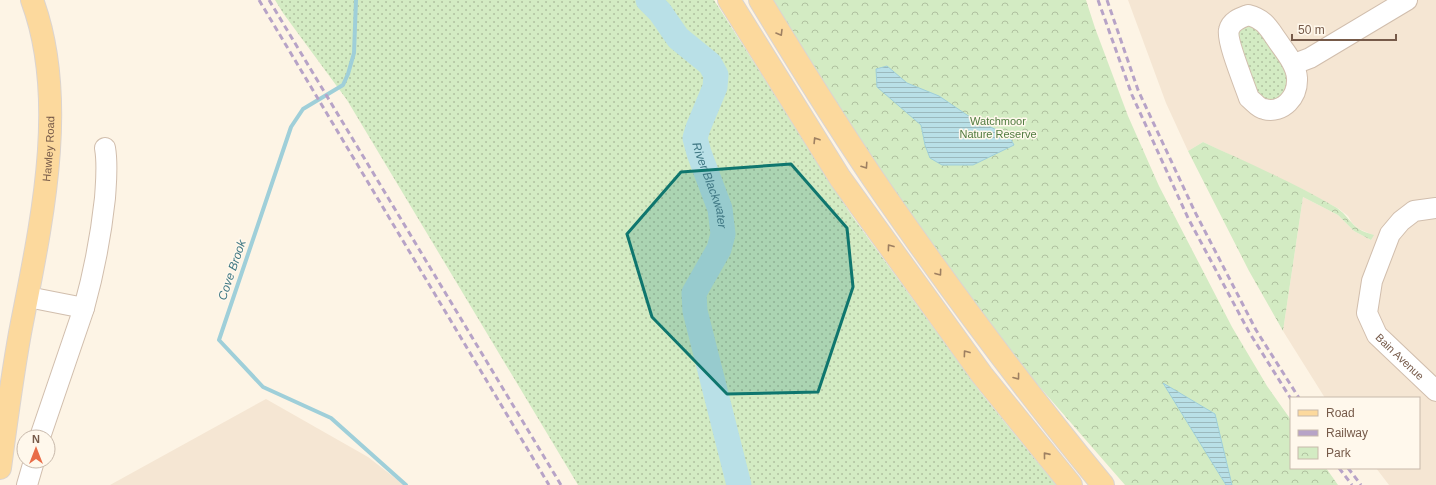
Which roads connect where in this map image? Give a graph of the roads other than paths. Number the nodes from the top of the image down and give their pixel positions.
1 (32, 0) edge
2 (729, 0) edge
3 (760, 0) edge
4 (1407, 0) edge
5 (1294, 64) junction
6 (105, 148) dead end
7 (1436, 208) edge
8 (28, 297) junction
9 (84, 308) junction
10 (1436, 391) edge
11 (43, 429) edge
12 (0, 466) edge
13 (32, 469) edge
14 (27, 485) edge
15 (1071, 485) edge
16 (1103, 485) edge

1 - 8 main road, Hawley Road
15 -> 2 main road
3 -> 16 main road
4 - 5 street
5 - 5 street
6 - 9 street
7 - 10 street, Bain Avenue
8 - 9 street
8 - 12 main road, Hawley Road
9 - 11 street
13 - 14 street

